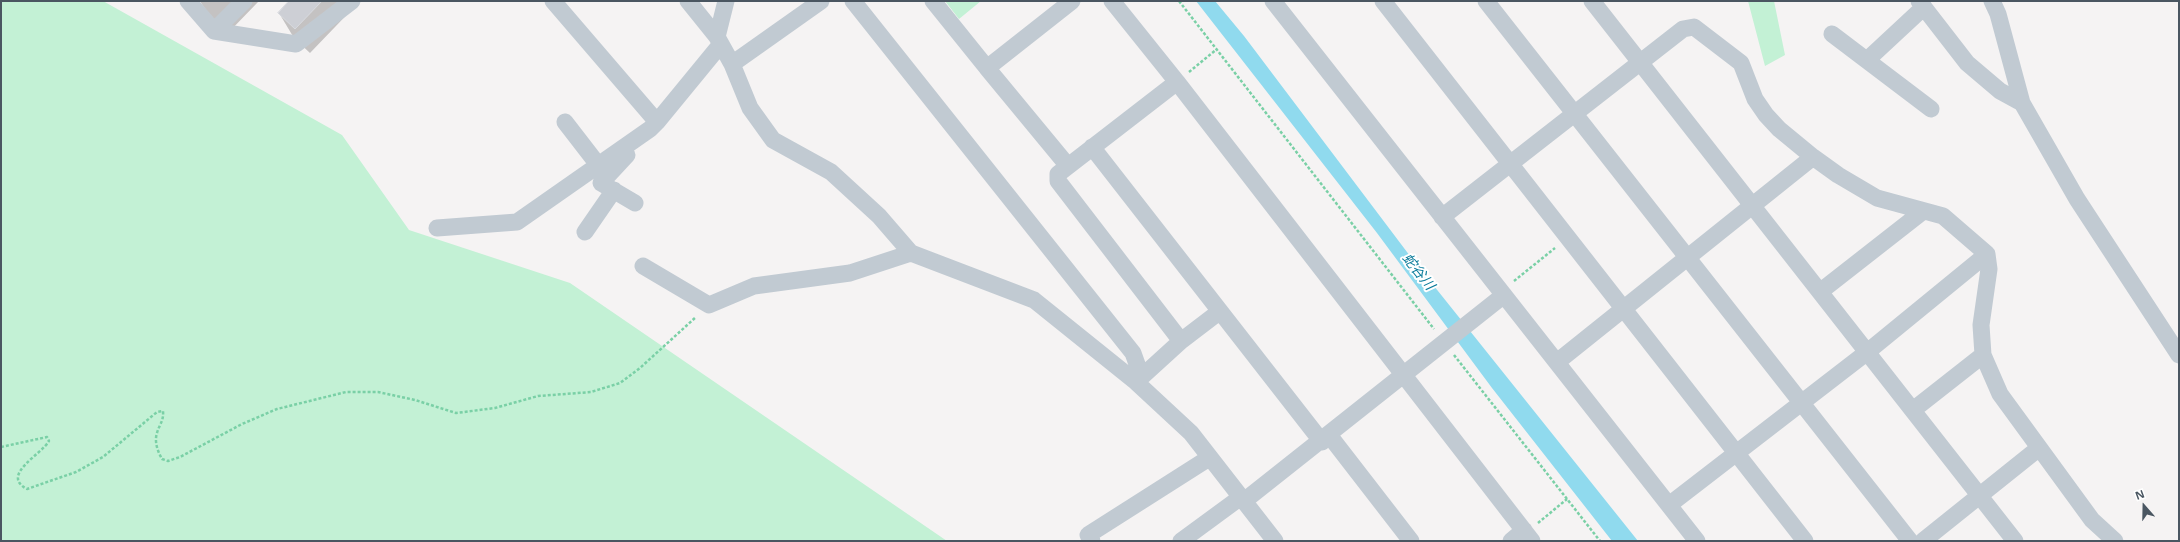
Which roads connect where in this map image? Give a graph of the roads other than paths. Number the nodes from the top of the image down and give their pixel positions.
1 (188, 1) edge
2 (244, 1) edge
3 (352, 1) edge
4 (554, 1) edge
5 (688, 1) edge
6 (726, 1) edge
7 (821, 1) edge
8 (853, 1) edge
9 (933, 1) edge
10 (1072, 1) edge
11 (1112, 1) edge
12 (1273, 1) edge
13 (1384, 1) edge
14 (1486, 1) edge
15 (1592, 1) edge
16 (1992, 1) edge
17 (1922, 4) edge
18 (214, 32) junction
19 (1832, 34) dead end
20 (719, 40) junction
21 (1867, 60) junction
22 (1640, 62) junction
23 (732, 64) junction
24 (987, 68) junction
25 (1176, 82) junction
26 (2022, 103) junction
27 (1931, 109) dead end
28 (1574, 112) junction
29 (565, 122) dead end
30 (653, 126) junction
31 (1092, 147) junction
32 (1813, 157) junction
33 (1511, 163) junction
34 (599, 166) junction
35 (1068, 166) junction
36 (614, 190) junction
37 (635, 203) dead end
38 (1753, 206) junction
39 (1922, 212) junction
40 (1442, 217) junction
41 (437, 228) dead end
42 (585, 232) dead end
43 (911, 253) junction
44 (1987, 254) junction
45 (1688, 257) junction
46 (643, 266) dead end
47 (1821, 292) junction
48 (1503, 293) junction
49 (1623, 309) junction
50 (1219, 312) junction
51 (1181, 341) junction
52 (1866, 353) junction
53 (1983, 355) junction
54 (2179, 355) edge
55 (1557, 362) junction
56 (1404, 376) junction
57 (1136, 382) junction
58 (1801, 403) junction
59 (1913, 410) junction
60 (1325, 438) junction
61 (2039, 448) junction
62 (1736, 452) junction
63 (1209, 458) junction
64 (1979, 495) junction
65 (1243, 499) junction
66 (1669, 506) junction
67 (1527, 535) edge
68 (1092, 541) edge
69 (1181, 541) edge
70 (1275, 541) edge
71 (1411, 541) edge
72 (1511, 541) edge
73 (1697, 541) edge
74 (1805, 541) edge
75 (1910, 541) edge
76 (1922, 541) edge
77 (2015, 541) edge
78 (2115, 541) edge

1 - 18 street
2 - 18 street
3 - 18 street
4 - 30 street
5 - 20 street
6 - 20 street
7 - 23 street
8 - 57 street
9 - 24 street
10 - 24 street
11 - 25 street
12 - 40 street
13 - 33 street
14 - 28 street
15 - 22 street
16 - 26 street
17 - 21 street
17 - 26 street
19 - 21 street
20 - 23 street
20 - 30 street
21 - 27 street
22 - 28 street
22 - 32 street
22 - 38 street
23 - 43 street
24 - 35 street
25 - 31 street
25 - 56 street
26 - 54 street
28 - 33 street
28 - 45 street
29 - 34 street
30 - 34 street
30 - 36 street
31 - 35 street
31 - 50 street
32 - 38 street
32 - 39 street
33 - 40 street
33 - 49 street
34 - 41 street
35 - 51 street
36 - 37 street
36 - 42 street
38 - 45 street
38 - 47 street
39 - 44 street
39 - 47 street
40 - 48 street
43 - 46 street
43 - 57 street
44 - 52 street
44 - 53 street
45 - 49 street
45 - 58 street
47 - 52 street
48 - 55 street
48 - 56 street
49 - 55 street
49 - 62 street
50 - 51 street
50 - 60 street
51 - 57 street
52 - 58 street
52 - 59 street
53 - 59 street
53 - 61 street
55 - 66 street
56 - 60 street
56 - 67 street
57 - 63 street
58 - 62 street
58 - 75 street
59 - 64 street
60 - 65 street
60 - 71 street
61 - 64 street
61 - 78 street
62 - 66 street
62 - 74 street
63 - 65 street
63 - 68 street
64 - 76 street
64 - 77 street
65 - 69 street
65 - 70 street
66 - 73 street
67 - 72 street

